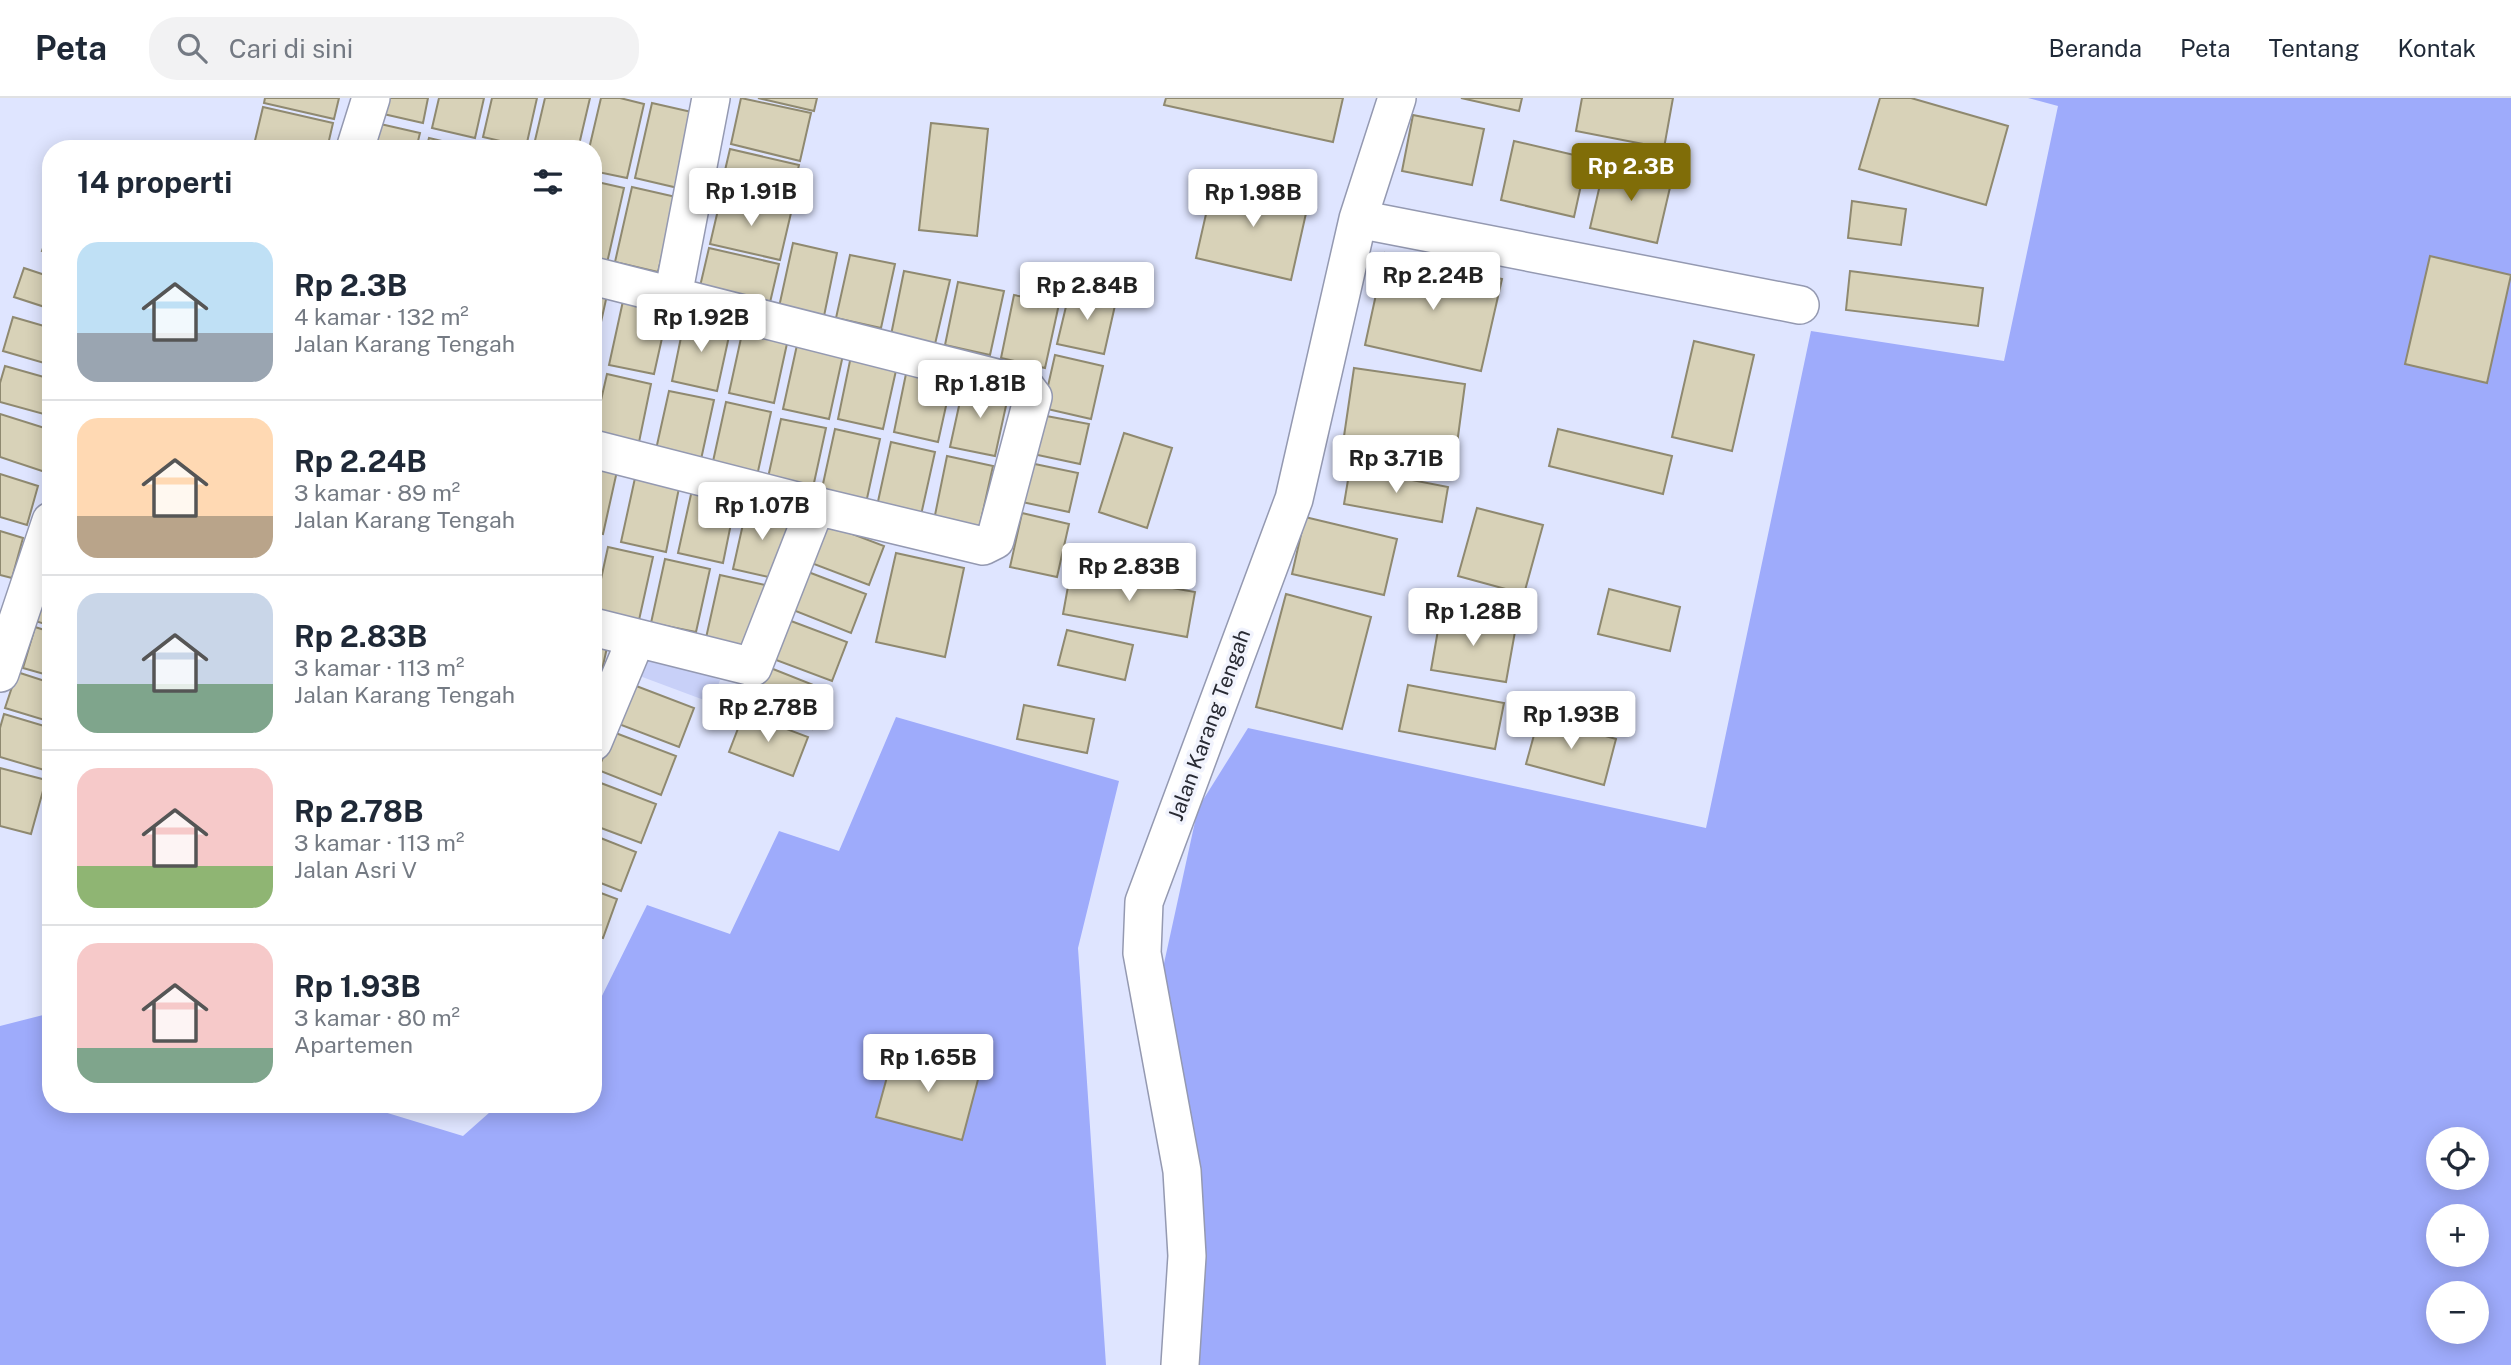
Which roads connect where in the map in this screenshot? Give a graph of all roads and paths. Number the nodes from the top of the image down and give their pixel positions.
1 (371, 98) edge
2 (711, 98) edge
3 (1397, 98) edge
4 (358, 140) edge
5 (1358, 219) junction
6 (602, 278) edge
7 (673, 296) junction
8 (1800, 305) dead end
9 (602, 451) edge
10 (816, 506) junction
11 (42, 548) edge
12 (602, 630) edge
13 (636, 639) junction
14 (0, 674) edge
15 (602, 720) edge
16 (1180, 1365) edge

1 - 4 street
2 - 7 street
3 - 5 street, Jalan Karang Tengah
5 - 8 street
5 - 16 street, Jalan Karang Tengah
6 - 7 street
7 - 10 street
9 - 10 street
10 - 13 street
11 - 14 street
12 - 13 street
13 - 15 street

